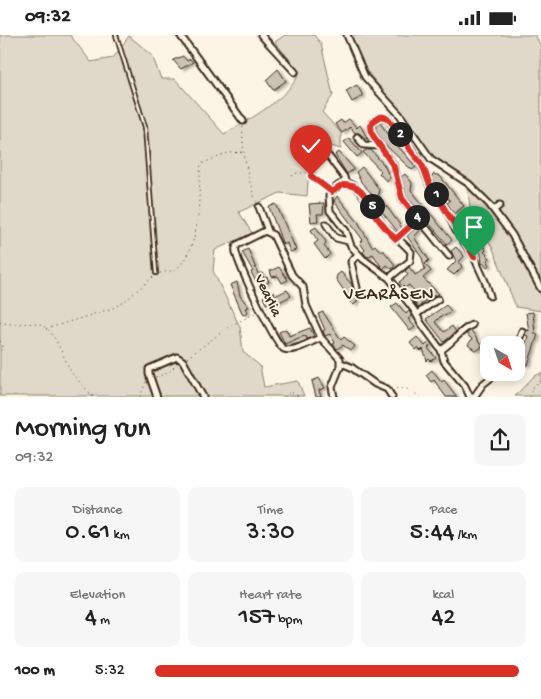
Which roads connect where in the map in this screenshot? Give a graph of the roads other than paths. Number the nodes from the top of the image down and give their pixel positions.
1 (116, 35) edge
2 (180, 35) edge
3 (261, 35) edge
4 (347, 35) edge
5 (295, 72) dead end
6 (243, 121) road end
7 (413, 135) junction
8 (357, 137) dead end
9 (407, 139) junction
10 (379, 146) junction
11 (329, 157) dead end
12 (346, 185) junction
13 (500, 205) dead end
14 (259, 207) road end
15 (494, 211) junction
16 (418, 219) junction
17 (326, 224) dead end
18 (268, 231) junction
19 (396, 239) junction
20 (348, 241) junction
21 (358, 255) junction
22 (449, 256) dead end
23 (156, 273) road end
24 (389, 278) junction
25 (357, 288) dead end
26 (541, 289) edge
27 (490, 296) dead end
28 (438, 299) dead end
29 (417, 314) junction
30 (472, 325) dead end
31 (522, 331) dead end
32 (520, 336) edge
33 (321, 338) junction
34 (441, 349) junction
35 (341, 363) junction
36 (487, 381) edge
37 (157, 397) edge
38 (203, 397) edge
39 (334, 397) edge
40 (392, 397) edge
41 (470, 397) edge
42 (474, 397) edge

1 - 23 lane
2 - 6 street
3 - 5 street
4 - 7 street
7 - 9 street
7 - 15 street
8 - 10 street
9 - 10 street
9 - 27 street
10 - 16 street
11 - 12 street
12 - 19 street
12 - 20 street
13 - 15 street
14 - 18 street, Vearlia
15 - 26 street
16 - 19 street
16 - 22 street
17 - 20 street
18 - 33 street, Vearlia
18 - 33 street, Vearlia
19 - 24 street
20 - 21 street
21 - 24 street
21 - 25 street
24 - 29 street
28 - 29 street
29 - 34 street
30 - 34 street
31 - 32 street
33 - 35 street, Vearlia
34 - 41 street
35 - 39 street
35 - 40 street, Vearlia
36 - 42 street
37 - 38 street

